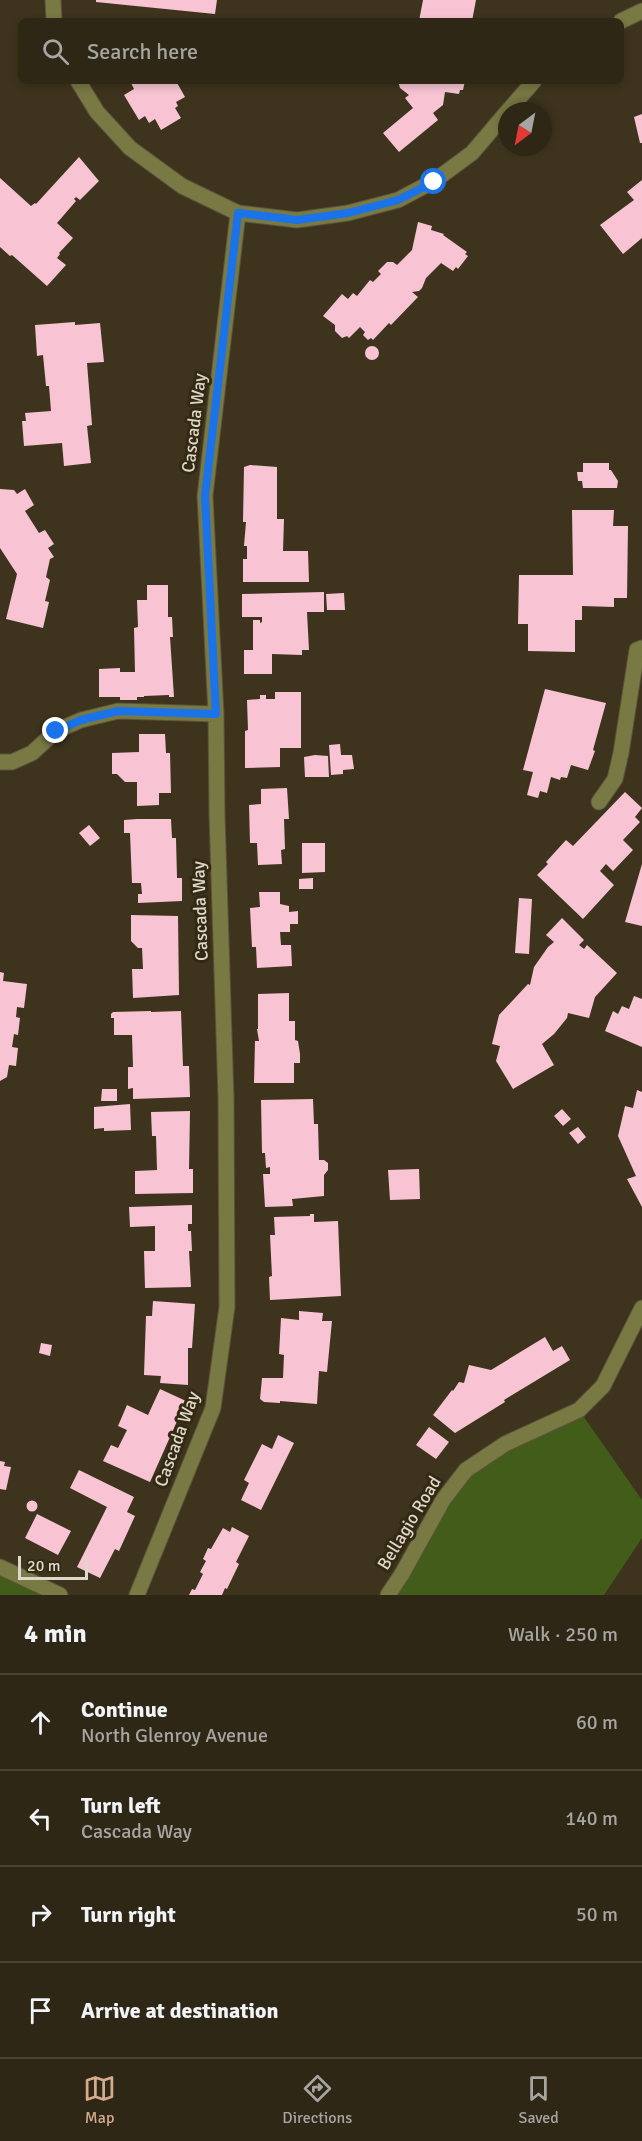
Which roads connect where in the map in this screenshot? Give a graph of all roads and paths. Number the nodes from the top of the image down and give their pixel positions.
1 (53, 0) edge
2 (642, 11) edge
3 (54, 18) edge
4 (624, 20) edge
5 (80, 84) edge
6 (531, 84) edge
7 (515, 102) edge
8 (498, 122) edge
9 (238, 213) junction
10 (639, 649) edge
11 (216, 714) junction
12 (0, 762) edge
13 (599, 802) dead end
14 (642, 1308) edge
15 (0, 1567) edge
16 (60, 1595) edge
17 (138, 1595) edge
18 (387, 1595) edge

1 - 3 street
2 - 4 street
5 - 9 street
6 - 7 street
8 - 9 street
9 - 11 street, Cascada Way
10 - 13 street
11 - 12 street
11 - 17 street, Cascada Way
14 - 18 street, Bellagio Road
15 - 16 street

